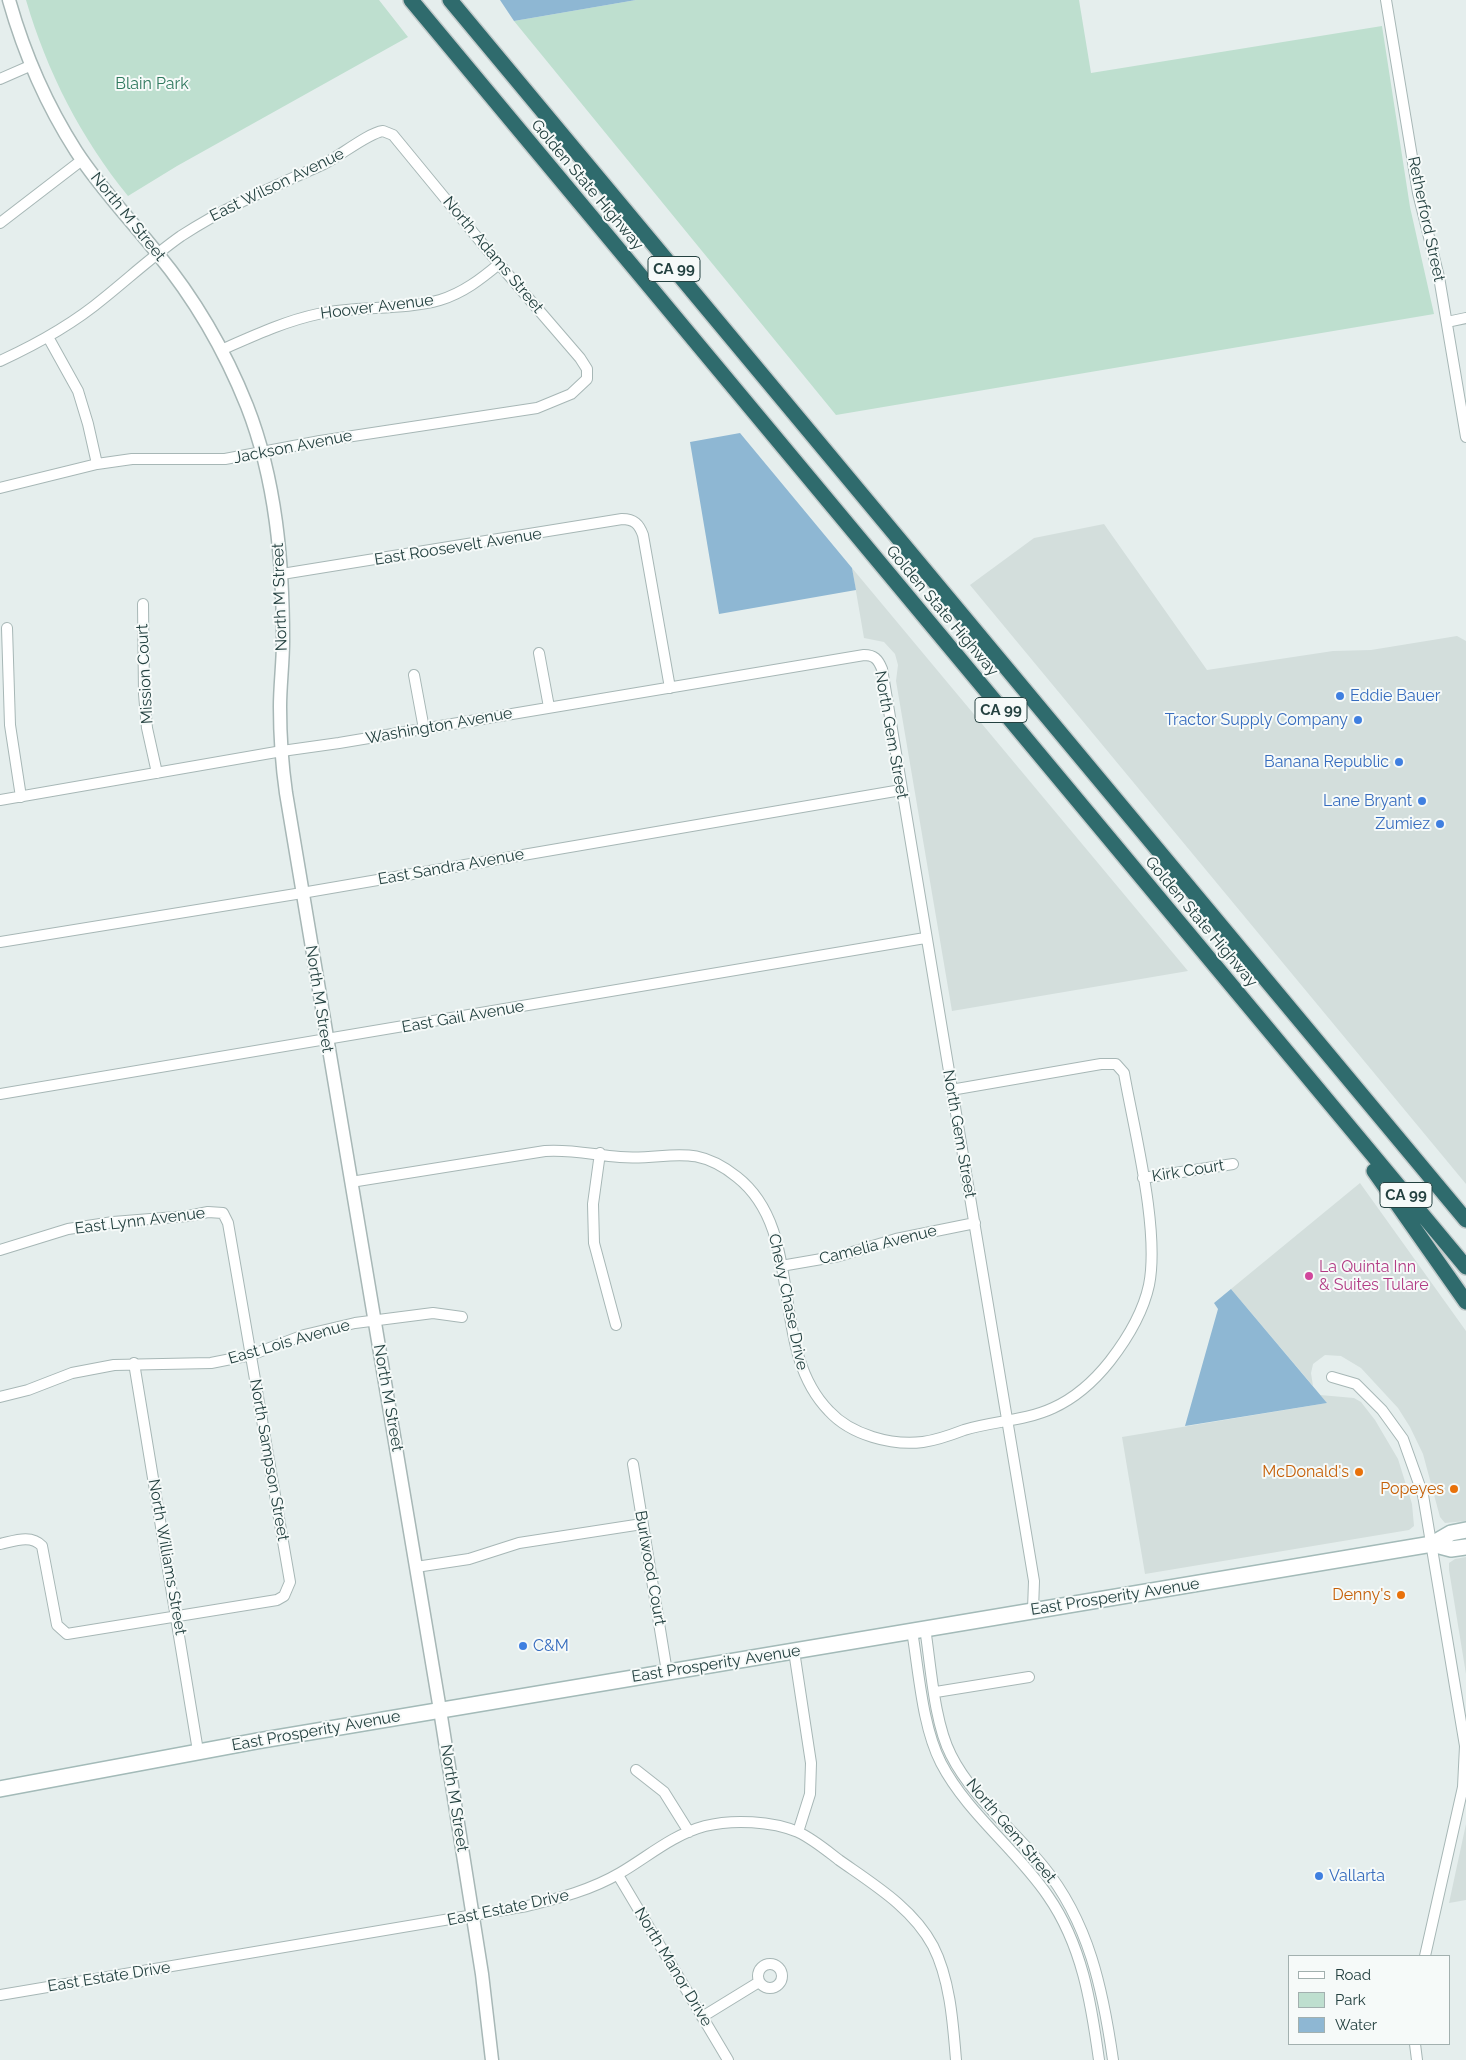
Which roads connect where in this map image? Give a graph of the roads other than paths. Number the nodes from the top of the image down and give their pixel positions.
1 (9, 0) edge
2 (411, 0) edge
3 (450, 0) edge
4 (463, 0) edge
5 (1386, 0) edge
6 (476, 31) junction
7 (32, 65) junction
8 (0, 79) edge
9 (383, 131) joint
10 (82, 160) junction
11 (0, 223) edge
12 (158, 253) junction
13 (499, 264) junction
14 (1466, 318) edge
15 (1446, 322) junction
16 (48, 337) junction
17 (221, 350) junction
18 (0, 361) edge
19 (581, 386) joint
20 (1466, 437) edge
21 (262, 453) junction
22 (97, 464) junction
23 (0, 488) edge
24 (282, 574) junction
25 (142, 604) dead end
26 (7, 628) dead end
27 (539, 653) dead end
28 (877, 659) joint
29 (414, 675) dead end
30 (670, 688) junction
31 (550, 707) junction
32 (424, 728) junction
33 (282, 750) junction
34 (156, 773) junction
35 (901, 790) junction
36 (21, 797) junction
37 (0, 800) edge
38 (302, 893) junction
39 (925, 938) junction
40 (0, 942) edge
41 (325, 1040) junction
42 (952, 1090) junction
43 (0, 1094) edge
44 (1345, 1123) junction
45 (600, 1153) junction
46 (1233, 1164) dead end
47 (1143, 1178) junction
48 (351, 1182) junction
49 (223, 1213) joint
50 (1466, 1220) edge
51 (974, 1223) junction
52 (0, 1250) edge
53 (781, 1266) junction
54 (1466, 1267) edge
55 (1466, 1302) edge
56 (462, 1317) dead end
57 (374, 1321) junction
58 (616, 1325) dead end
59 (251, 1355) junction
60 (134, 1363) junction
61 (1332, 1376) dead end
62 (0, 1397) edge
63 (1007, 1421) junction
64 (633, 1464) dead end
65 (642, 1524) junction
66 (1466, 1530) edge
67 (0, 1544) edge
68 (1432, 1544) junction
69 (1466, 1546) edge
70 (416, 1567) junction
71 (1033, 1610) junction
72 (177, 1616) junction
73 (919, 1629) junction
74 (794, 1651) junction
75 (667, 1672) junction
76 (1029, 1677) dead end
77 (936, 1692) junction
78 (440, 1710) junction
79 (198, 1751) junction
80 (636, 1770) dead end
81 (0, 1789) edge
82 (689, 1832) junction
83 (798, 1832) junction
84 (618, 1875) junction
85 (472, 1916) junction
86 (1425, 1955) edge
87 (759, 1982) dead end
88 (0, 1995) edge
89 (702, 2018) junction
90 (1415, 2045) edge
91 (492, 2060) edge
92 (728, 2060) edge
93 (956, 2060) edge
94 (1099, 2060) edge
95 (1113, 2060) edge
96 (1417, 2060) edge

1 - 7 street, North M Street
2 - 44 highway, Golden State Highway / CA 99
3 - 6 highway, Golden State Highway / CA 99
4 - 6 highway
5 - 15 street, Retherford Street
6 - 50 highway, Golden State Highway / CA 99
7 - 8 street
7 - 10 street, North M Street
9 - 12 street, East Wilson Avenue
9 - 13 street, North Adams Street
10 - 11 street
10 - 12 street, North M Street
12 - 16 street, East Wilson Avenue
12 - 17 street, North M Street
13 - 17 street, Hoover Avenue
13 - 19 street, North Adams Street
14 - 15 street
15 - 20 street, Retherford Street
16 - 18 street, East Wilson Avenue
16 - 22 street
17 - 21 street, North M Street
19 - 21 street, Jackson Avenue
21 - 22 street, Jackson Avenue
21 - 24 street, North M Street
22 - 23 street, Jackson Avenue
24 - 30 street, East Roosevelt Avenue
24 - 33 street, North M Street
25 - 34 street, Mission Court
26 - 36 street
27 - 31 street
28 - 30 street, Washington Avenue
28 - 35 street, North Gem Street
29 - 32 street
30 - 31 street, Washington Avenue
31 - 32 street, Washington Avenue
32 - 33 street, Washington Avenue
33 - 34 street, Washington Avenue
33 - 38 street, North M Street
34 - 36 street, Washington Avenue
35 - 38 street, East Sandra Avenue
35 - 39 street, North Gem Street
36 - 37 street, Washington Avenue
38 - 40 street, East Sandra Avenue
38 - 41 street, North M Street
39 - 41 street, East Gail Avenue
39 - 42 street, North Gem Street
41 - 43 street, East Gail Avenue
41 - 48 street, North M Street
42 - 47 street, Chevy Chase Drive
42 - 51 street, North Gem Street
44 - 54 highway, Golden State Highway / CA 99
44 - 55 highway
45 - 48 street, Chevy Chase Drive
45 - 53 street, Chevy Chase Drive
45 - 58 street
46 - 47 street, Kirk Court
47 - 63 street, Chevy Chase Drive
48 - 57 street, North M Street
49 - 52 street, East Lynn Avenue
49 - 59 street, North Sampson Street
51 - 53 street, Camelia Avenue
51 - 63 street, North Gem Street
53 - 63 street, Chevy Chase Drive
56 - 57 street, East Lois Avenue
57 - 59 street, East Lois Avenue
57 - 70 street, North M Street
59 - 60 street, East Lois Avenue
59 - 72 street, North Sampson Street
60 - 62 street, East Lois Avenue
60 - 72 street, North Williams Street
61 - 68 street
63 - 71 street, North Gem Street
64 - 65 street, Burlwood Court
65 - 70 street
65 - 75 street, Burlwood Court
66 - 68 main road, East Prosperity Avenue
67 - 72 street
68 - 69 main road, East Prosperity Avenue
68 - 71 main road, East Prosperity Avenue
68 - 86 street
70 - 78 street, North M Street
71 - 73 main road, East Prosperity Avenue
72 - 79 street, North Williams Street
73 - 74 main road, East Prosperity Avenue
73 - 77 street, North Gem Street
73 - 94 street, North Gem Street
74 - 75 main road, East Prosperity Avenue
74 - 83 street
75 - 78 main road, East Prosperity Avenue
76 - 77 street
77 - 95 street, North Gem Street
78 - 79 main road, East Prosperity Avenue
78 - 85 street, North M Street
79 - 81 main road, East Prosperity Avenue
80 - 82 street
82 - 83 street, East Estate Drive
82 - 84 street, East Estate Drive
83 - 93 street, East Estate Drive
84 - 85 street, East Estate Drive
84 - 89 street, North Manor Drive
85 - 88 street, East Estate Drive
85 - 91 street, North M Street
87 - 89 street
89 - 92 street, North Manor Drive
90 - 96 street

